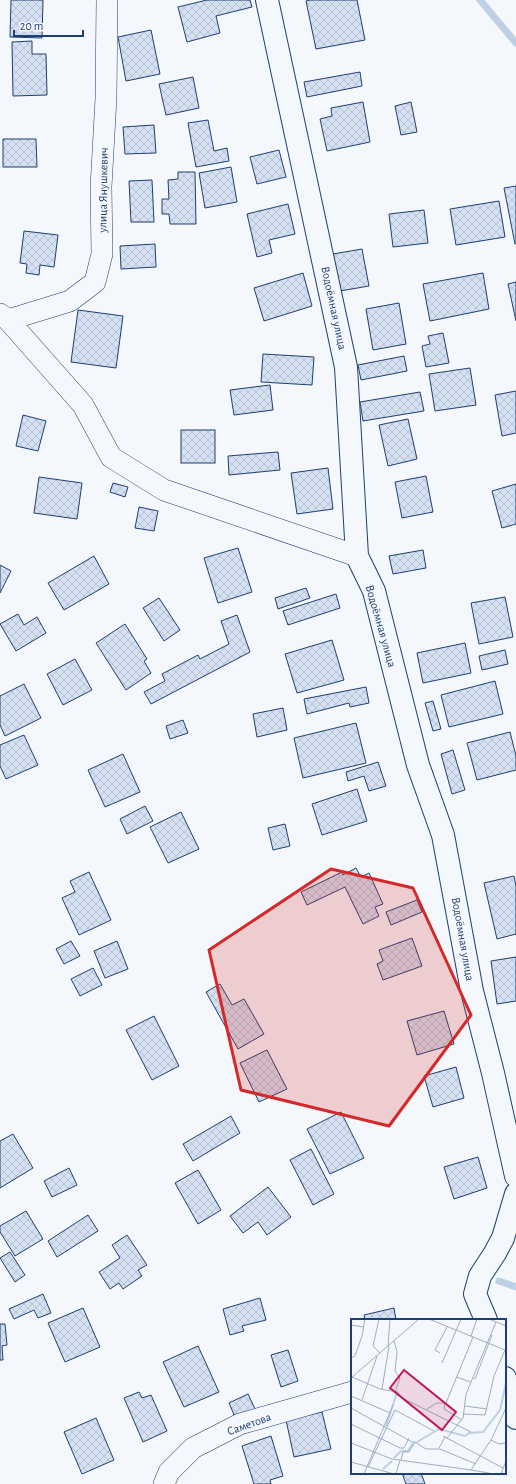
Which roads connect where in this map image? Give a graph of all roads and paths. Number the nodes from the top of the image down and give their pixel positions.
1 (107, 0) edge
2 (267, 0) edge
3 (4, 317) edge
4 (357, 556) junction
5 (516, 1176) edge
6 (516, 1194) edge
7 (486, 1319) edge
8 (506, 1382) edge
9 (351, 1392) edge
10 (516, 1418) edge
11 (164, 1484) edge

1 - 3 street, улица Янушкевич
2 - 4 street, Водоёмная улица
3 - 4 street
4 - 5 street, Водоёмная улица
6 - 7 street
8 - 10 street
9 - 11 street, Саметова

